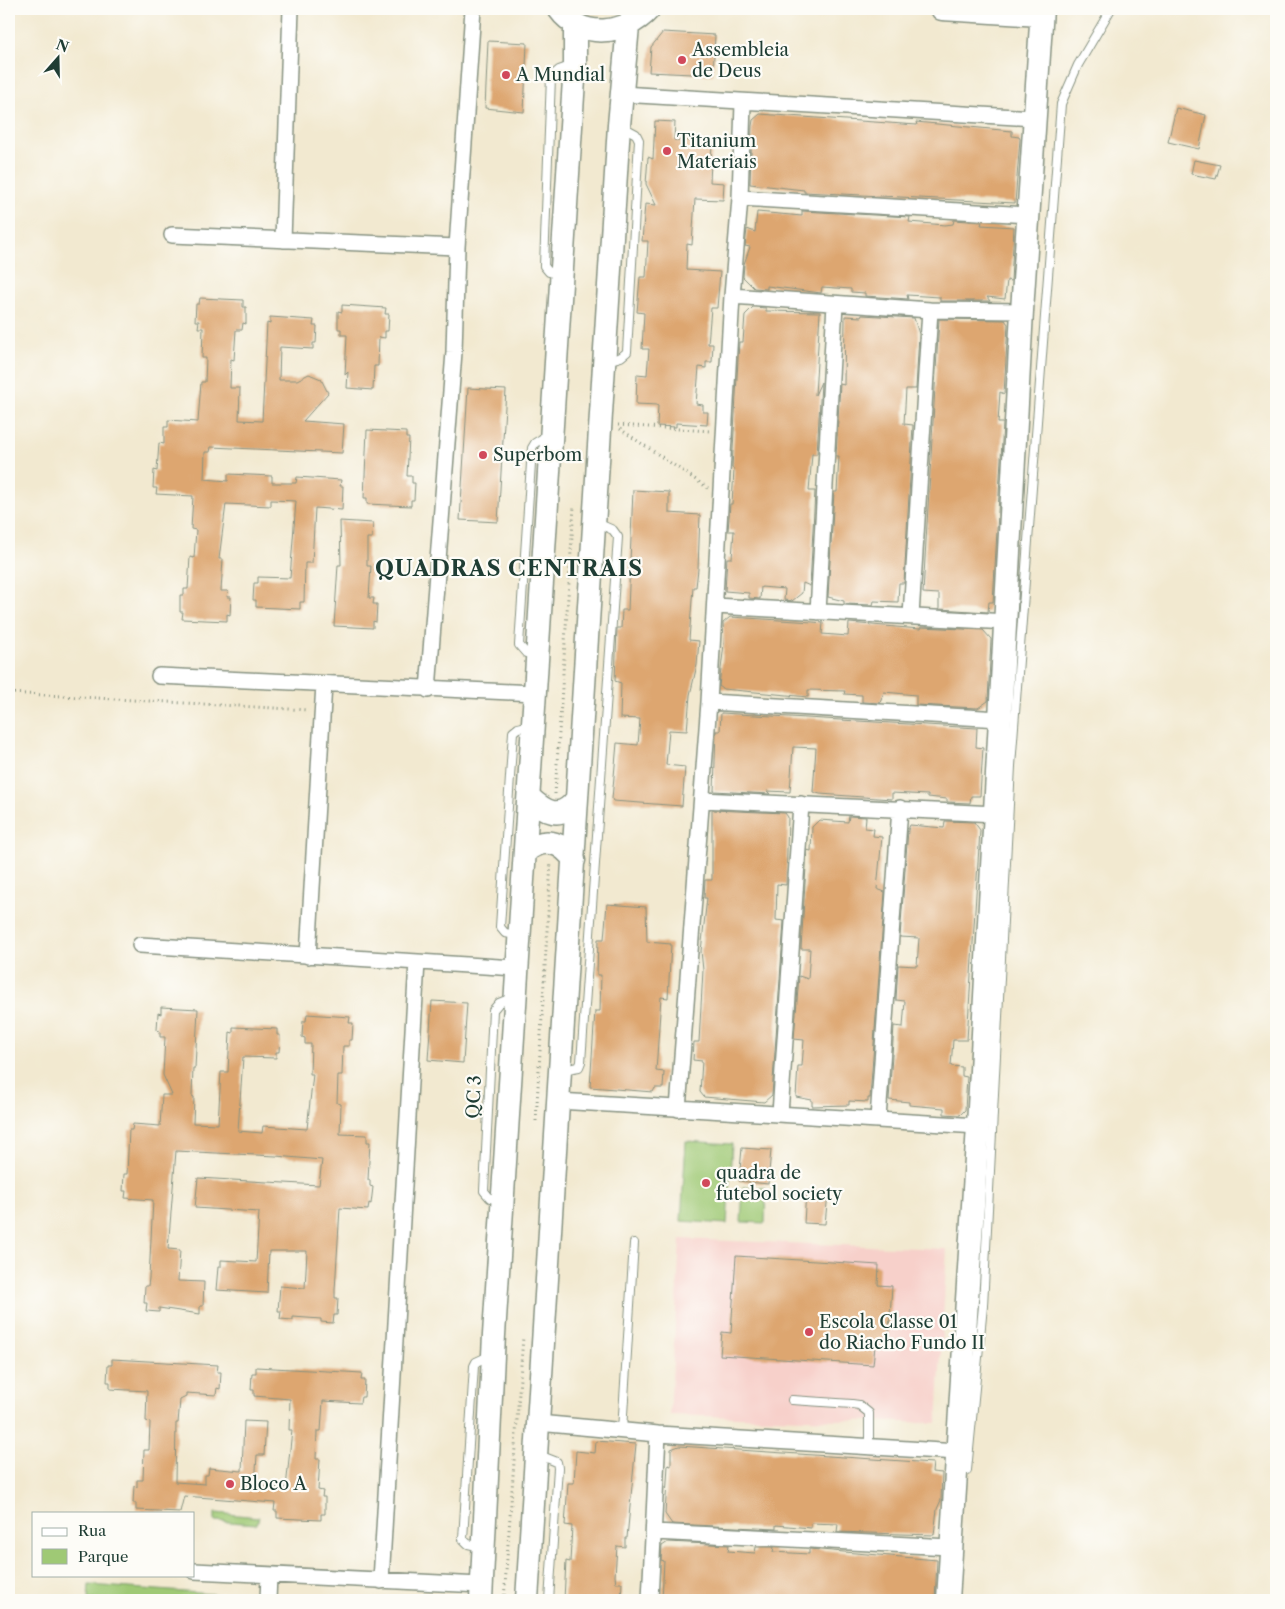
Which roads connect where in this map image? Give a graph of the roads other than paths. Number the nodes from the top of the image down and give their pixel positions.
1 (291, 9) edge
2 (473, 9) edge
3 (649, 9) edge
4 (942, 9) edge
5 (1111, 9) edge
6 (1047, 11) edge
7 (567, 16) edge
8 (628, 26) junction
9 (621, 94) junction
10 (743, 103) junction
11 (1034, 118) junction
12 (740, 198) junction
13 (1028, 215) junction
14 (172, 235) dead end
15 (284, 240) junction
16 (457, 247) junction
17 (732, 296) junction
18 (834, 304) junction
19 (930, 310) junction
20 (1022, 311) junction
21 (595, 522) junction
22 (715, 606) junction
23 (818, 612) junction
24 (912, 616) junction
25 (1006, 622) junction
26 (159, 676) dead end
27 (324, 684) junction
28 (428, 690) junction
29 (535, 693) junction
30 (709, 702) junction
31 (1000, 719) junction
32 (533, 724) junction
33 (529, 797) junction
34 (576, 800) junction
35 (702, 800) junction
36 (801, 804) junction
37 (900, 808) junction
38 (996, 814) junction
39 (526, 851) junction
40 (574, 860) junction
41 (520, 935) junction
42 (140, 945) dead end
43 (308, 956) junction
44 (417, 962) junction
45 (517, 968) junction
46 (560, 1070) junction
47 (558, 1101) junction
48 (678, 1109) junction
49 (780, 1114) junction
50 (878, 1119) junction
51 (978, 1126) junction
52 (634, 1243) dead end
53 (792, 1400) dead end
54 (538, 1422) junction
55 (622, 1430) junction
56 (658, 1434) junction
57 (869, 1446) junction
58 (958, 1452) junction
59 (537, 1454) junction
60 (966, 1482) dead end
61 (654, 1532) junction
62 (956, 1544) junction
63 (195, 1571) edge
64 (269, 1575) junction
65 (958, 1580) dead end
66 (381, 1581) junction
67 (481, 1593) edge
68 (268, 1600) edge
69 (527, 1600) edge
70 (549, 1600) edge
71 (650, 1600) edge
72 (948, 1600) edge

1 - 15 street
2 - 16 street
3 - 8 main road
4 - 6 main road
5 - 60 lane
6 - 11 main road
7 - 8 main road
7 - 29 main road
8 - 9 main road
9 - 10 street
9 - 21 main road
10 - 11 street
10 - 12 street
11 - 13 main road
12 - 13 street
12 - 17 street
13 - 20 main road
14 - 15 street
15 - 16 street
16 - 28 street
17 - 18 street
17 - 22 street
18 - 19 street
18 - 23 street
19 - 20 street
19 - 24 street
20 - 25 main road
21 - 34 main road
21 - 46 lane
22 - 23 street
22 - 30 street
23 - 24 street
24 - 25 street
25 - 31 main road
26 - 27 street
27 - 28 street
27 - 43 street
28 - 29 street
29 - 32 main road
30 - 31 street
30 - 35 street
31 - 38 main road
32 - 33 main road
32 - 41 lane
33 - 34 main road
33 - 39 main road
34 - 40 main road
35 - 36 street
35 - 48 street
36 - 37 street
36 - 49 street
37 - 38 street
37 - 50 street
38 - 51 main road
39 - 40 main road
39 - 41 main road
40 - 46 main road
41 - 45 main road
42 - 43 street
43 - 44 street
44 - 45 street
44 - 66 street
45 - 67 main road
46 - 47 main road
47 - 48 street
47 - 54 main road
48 - 49 street
49 - 50 street
50 - 51 street
51 - 58 main road
52 - 55 lane
53 - 57 lane
54 - 55 street
54 - 59 main road
55 - 56 street
56 - 57 street
56 - 61 street
57 - 58 street
58 - 62 main road
59 - 69 main road
59 - 70 lane
61 - 62 street
61 - 71 street
62 - 65 lane
62 - 72 main road
63 - 64 street
64 - 66 street
64 - 68 street
66 - 67 street

